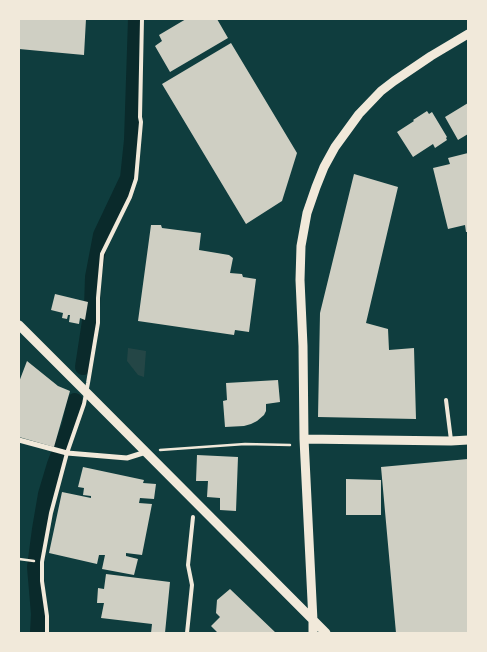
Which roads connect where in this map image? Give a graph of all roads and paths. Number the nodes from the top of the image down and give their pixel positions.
1 (142, 19) edge
2 (468, 34) edge
3 (19, 325) edge
4 (86, 392) junction
5 (446, 400) dead end
6 (304, 439) junction
7 (19, 440) edge
8 (451, 440) junction
9 (468, 440) edge
10 (290, 446) dead end
11 (156, 450) dead end
12 (65, 452) junction
13 (146, 452) junction
14 (192, 517) dead end
15 (19, 559) edge
16 (31, 560) dead end
17 (314, 621) junction
18 (47, 633) edge
19 (188, 633) edge
20 (313, 633) edge
21 (326, 633) edge

1 - 4 lane
2 - 6 street
3 - 4 street
4 - 12 lane
4 - 13 street
5 - 8 lane
6 - 8 street
6 - 17 street
7 - 12 street
8 - 9 street
10 - 11 path
12 - 13 street
12 - 18 lane
13 - 17 street
14 - 19 lane
15 - 16 path
17 - 20 street
17 - 21 street

